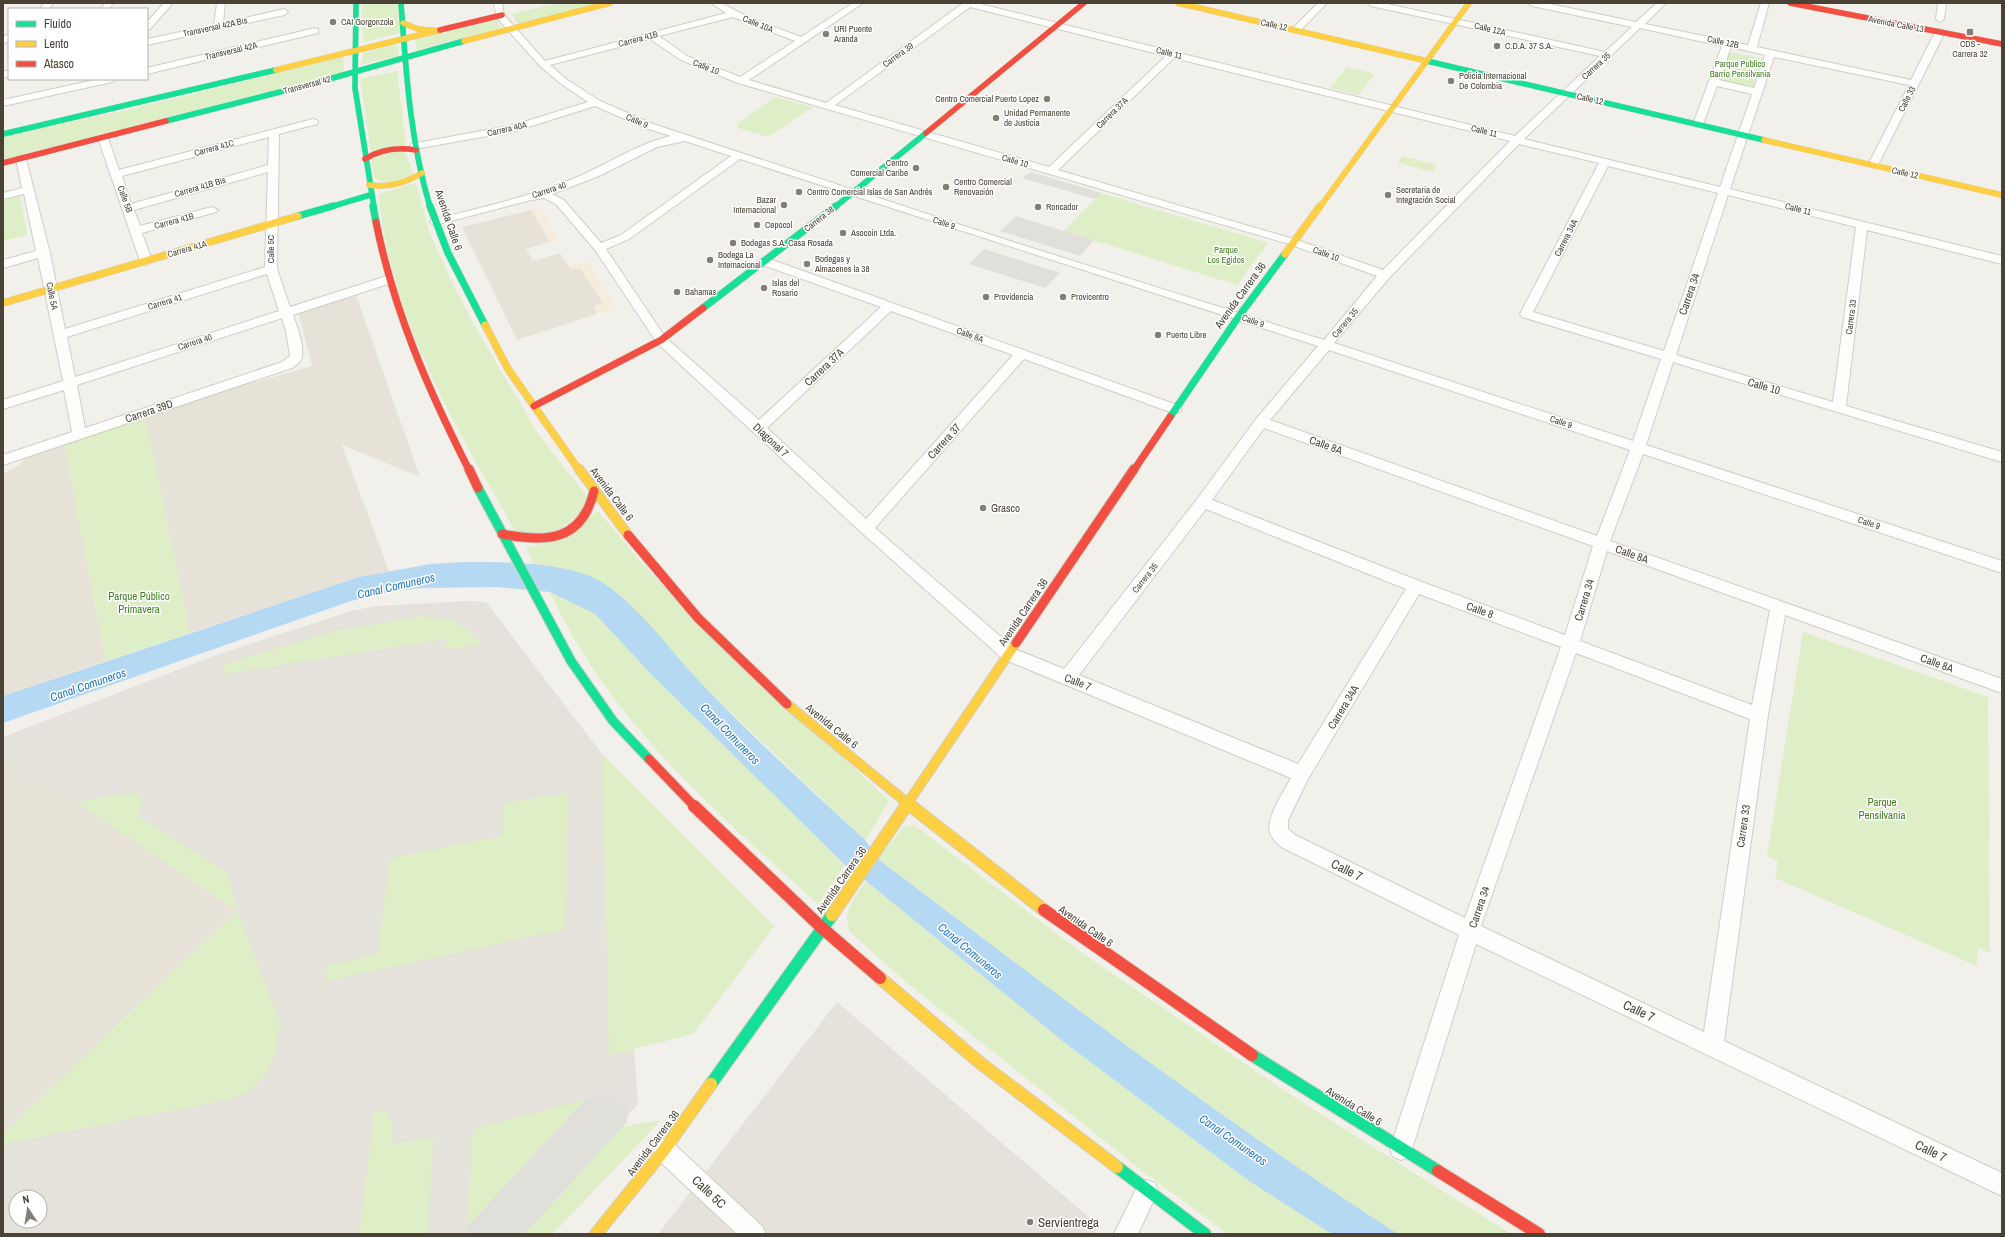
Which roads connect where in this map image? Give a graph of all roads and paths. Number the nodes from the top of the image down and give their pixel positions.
1 (169, 3) edge
2 (221, 3) edge
3 (356, 3) edge
4 (401, 3) edge
5 (498, 3) edge
6 (610, 3) edge
7 (715, 3) edge
8 (860, 3) edge
9 (966, 3) edge
10 (1084, 3) edge
11 (1178, 3) edge
12 (1323, 3) edge
13 (1371, 3) edge
14 (1469, 3) edge
15 (1532, 3) edge
16 (1662, 3) edge
17 (1765, 3) edge
18 (1790, 3) edge
19 (1942, 3) edge
20 (284, 11) edge
21 (515, 12) dead end
22 (733, 14) junction
23 (500, 16) junction
24 (1928, 17) dead end
25 (1944, 20) joint
26 (1455, 21) junction
27 (403, 23) junction
28 (1057, 25) junction
29 (1638, 25) junction
30 (148, 26) edge
31 (218, 26) junction
32 (511, 28) junction
33 (1296, 30) junction
34 (315, 31) dead end
35 (439, 31) junction
36 (1940, 32) junction
37 (651, 36) junction
38 (404, 39) junction
39 (802, 41) junction
40 (148, 42) edge
41 (1728, 43) junction
42 (2002, 44) edge
43 (1752, 48) junction
44 (356, 51) junction
45 (1771, 52) junction
46 (1173, 54) junction
47 (1608, 55) junction
48 (405, 57) junction
49 (1425, 60) junction
50 (543, 64) junction
51 (148, 71) edge
52 (355, 72) junction
53 (64, 80) edge
54 (108, 80) edge
55 (741, 81) junction
56 (1713, 82) junction
57 (1914, 83) junction
58 (1758, 92) junction
59 (1565, 94) junction
60 (28, 98) junction
61 (3, 103) edge
62 (596, 103) junction
63 (828, 106) junction
64 (1391, 108) junction
65 (313, 122) dead end
66 (1698, 124) junction
67 (649, 126) junction
68 (274, 132) junction
69 (3, 134) edge
70 (925, 135) junction
71 (1743, 135) junction
72 (103, 138) junction
73 (1518, 139) junction
74 (689, 140) junction
75 (657, 143) junction
76 (416, 148) junction
77 (738, 156) junction
78 (21, 159) junction
79 (365, 159) junction
80 (1605, 162) junction
81 (3, 164) edge
82 (1873, 165) junction
83 (273, 167) junction
84 (1051, 171) junction
85 (422, 173) junction
86 (115, 174) junction
87 (572, 183) junction
88 (369, 185) junction
89 (28, 190) junction
90 (1724, 191) junction
91 (852, 193) junction
92 (370, 195) junction
93 (2002, 195) edge
94 (3, 196) edge
95 (529, 197) junction
96 (560, 202) junction
97 (128, 208) junction
98 (212, 210) dead end
99 (436, 222) junction
100 (271, 224) junction
101 (1862, 225) junction
102 (136, 231) junction
103 (1293, 242) junction
104 (599, 248) junction
105 (44, 253) junction
106 (2002, 260) edge
107 (146, 261) junction
108 (764, 261) junction
109 (3, 264) edge
110 (271, 269) junction
111 (1385, 275) junction
112 (387, 280) junction
113 (50, 289) junction
114 (3, 303) edge
115 (889, 306) junction
116 (285, 312) junction
117 (1526, 314) joint
118 (1239, 316) junction
119 (60, 335) junction
120 (661, 340) junction
121 (1326, 345) junction
122 (1021, 354) junction
123 (1667, 358) junction
124 (294, 361) joint
125 (70, 383) junction
126 (3, 404) edge
127 (534, 406) junction
128 (1839, 408) junction
129 (1175, 409) junction
130 (1261, 422) junction
131 (759, 428) junction
132 (79, 435) junction
133 (1638, 448) junction
134 (2002, 457) edge
135 (3, 460) edge
136 (594, 491) junction
137 (1203, 502) junction
138 (866, 528) junction
139 (502, 534) junction
140 (1602, 543) junction
141 (2002, 567) edge
142 (1416, 586) junction
143 (1779, 606) junction
144 (1571, 643) junction
145 (1009, 654) junction
146 (1067, 678) junction
147 (2002, 686) edge
148 (1758, 715) junction
149 (1302, 774) junction
150 (907, 803) junction
151 (1279, 832) joint
152 (822, 928) junction
153 (1470, 931) junction
154 (1713, 1046) junction
155 (1401, 1149) junction
156 (664, 1150) junction
157 (2002, 1185) edge
158 (1147, 1191) junction
159 (1200, 1233) edge
160 (596, 1234) edge
161 (754, 1234) edge
162 (1126, 1234) edge
163 (1539, 1234) edge

1 - 30 street
2 - 31 street
3 - 44 main road
4 - 27 main road, Avenida Calle 6
5 - 23 street
6 - 32 main road, Transversal 42
7 - 22 street, Calle 10A
8 - 39 street
9 - 28 street, Calle 11
9 - 63 street, Carrera 39
10 - 28 main road, Carrera 38
11 - 33 main road, Calle 12
12 - 33 street
13 - 26 street, Calle 12A
14 - 26 main road, Avenida Carrera 36
15 - 29 street, Calle 12B
16 - 29 street, Carrera 35
17 - 43 street
18 - 36 main road, Avenida Calle 13
19 - 25 street
20 - 31 street, Transversal 42A Bis
21 - 23 main road, Transversal 42
22 - 37 street, Carrera 41B
22 - 39 street, Calle 10A
23 - 32 street, Calle 9
23 - 35 main road, Transversal 42
24 - 25 main road, Avenida Calle 13
26 - 47 street, Calle 12A
26 - 49 main road, Avenida Carrera 36
27 - 35 main road
27 - 38 main road, Avenida Calle 6
28 - 46 street, Calle 11
28 - 70 main road, Carrera 38
29 - 41 street, Calle 12B
29 - 47 street, Carrera 35
31 - 40 street, Transversal 42A Bis
32 - 48 main road, Transversal 42
32 - 50 street, Calle 9
33 - 49 main road, Calle 12
34 - 51 street, Transversal 42A
35 - 38 main road, Transversal 42
36 - 42 main road, Avenida Calle 13
36 - 57 street, Calle 33
37 - 50 street, Carrera 41B
37 - 55 street, Calle 10
38 - 44 main road, Transversal 42
38 - 48 main road, Avenida Calle 6
39 - 55 street
41 - 43 street, Calle 12B
41 - 56 street
43 - 45 street, Calle 12B
44 - 52 main road
44 - 69 main road, Transversal 42
45 - 57 street, Calle 12B
45 - 58 street, Carrera 34
46 - 64 street, Calle 11
46 - 84 street, Carrera 37A
47 - 59 street, Carrera 35
48 - 52 main road, Transversal 42
48 - 76 main road, Avenida Calle 6
49 - 59 main road, Calle 12
49 - 64 main road, Avenida Carrera 36
50 - 62 street, Calle 9
52 - 72 main road, Transversal 42
52 - 79 main road
53 - 60 street
54 - 60 street
55 - 63 street, Calle 10
56 - 58 street
56 - 66 street
57 - 82 street, Calle 33
58 - 71 street, Carrera 34
59 - 66 main road, Calle 12
59 - 73 street, Carrera 35
60 - 61 street
62 - 67 street, Calle 9
62 - 76 street, Carrera 40A
63 - 70 street, Calle 10
64 - 73 street, Calle 11
64 - 103 main road, Avenida Carrera 36
65 - 68 street, Carrera 41C
66 - 71 main road, Calle 12
67 - 74 street, Calle 9
67 - 75 street
68 - 83 street, Calle 5C
68 - 86 street, Carrera 41C
70 - 84 street, Calle 10
70 - 91 main road, Carrera 38
71 - 82 main road, Calle 12
71 - 90 street, Carrera 34
72 - 78 main road, Transversal 42
72 - 86 street, Calle 5B
73 - 80 street, Calle 11
73 - 111 street, Carrera 35
74 - 75 street, Carrera 40
74 - 77 street, Calle 9
75 - 87 street, Carrera 40
76 - 79 main road
76 - 85 main road, Avenida Calle 6
77 - 91 street, Calle 9
77 - 104 street
78 - 81 main road, Transversal 42
78 - 89 street, Calle 5A
79 - 88 main road
80 - 90 street, Calle 11
80 - 117 street, Carrera 34A
82 - 93 main road, Calle 12
83 - 97 street, Carrera 41B Bis
83 - 100 street, Calle 5C
84 - 103 street, Calle 10
85 - 88 main road
85 - 99 main road, Avenida Calle 6
86 - 97 street, Calle 5B
87 - 95 street, Carrera 40
87 - 96 street
88 - 92 main road
89 - 94 street
89 - 105 street, Calle 5A
90 - 101 street, Calle 11
90 - 123 street, Carrera 34
91 - 108 main road, Carrera 38
91 - 118 street, Calle 9
92 - 100 main road, Carrera 41A
92 - 112 main road
95 - 96 street
95 - 99 street, Carrera 40
96 - 104 street, Diagonal 7
97 - 102 street, Calle 5B
98 - 102 street, Carrera 41B
99 - 127 main road, Avenida Calle 6
100 - 107 main road, Carrera 41A
100 - 110 street, Calle 5C
101 - 106 street, Calle 11
101 - 128 street, Carrera 33
102 - 107 street, Calle 5B
103 - 111 street, Calle 10
103 - 118 main road, Avenida Carrera 36
104 - 120 street, Diagonal 7
105 - 109 street
105 - 113 street, Calle 5A
107 - 113 main road, Carrera 41A
108 - 115 street, Calle 8A
108 - 120 main road, Carrera 38
110 - 116 street, Calle 5C
110 - 119 street, Carrera 41
111 - 121 street, Carrera 35
112 - 116 street, Carrera 40
112 - 139 main road
113 - 114 main road, Carrera 41A
113 - 119 street, Calle 5A
115 - 122 street, Calle 8A
115 - 131 street, Carrera 37A
116 - 124 street, Calle 5C
116 - 125 street, Carrera 40
117 - 123 street, Calle 10
118 - 121 street, Calle 9
118 - 129 main road, Avenida Carrera 36
119 - 125 street, Calle 5A
120 - 127 main road, Carrera 38
120 - 131 street, Diagonal 7
121 - 130 street, Carrera 35
121 - 133 street, Calle 9
122 - 129 street, Calle 8A
122 - 138 street, Carrera 37
123 - 128 street, Calle 10
123 - 133 street, Carrera 34
124 - 132 street, Carrera 39D
125 - 126 street, Carrera 40
125 - 132 street, Calle 5A
127 - 136 main road, Avenida Calle 6
128 - 134 street, Calle 10
129 - 145 main road, Avenida Carrera 36
130 - 137 street, Carrera 35
130 - 140 street, Calle 8A
131 - 138 street, Diagonal 7
132 - 135 street, Carrera 39D
133 - 140 street, Carrera 34
133 - 141 street, Calle 9
136 - 139 main road
136 - 150 main road, Avenida Calle 6
137 - 142 street, Calle 8
137 - 146 street, Carrera 35
138 - 145 street, Diagonal 7
139 - 152 main road
140 - 143 street, Calle 8A
140 - 144 street, Carrera 34
142 - 144 street, Calle 8
142 - 149 street, Carrera 34A
143 - 147 street, Calle 8A
143 - 148 street, Carrera 33
144 - 148 street, Calle 8
144 - 153 street, Carrera 34
145 - 146 street, Calle 7
145 - 150 main road, Avenida Carrera 36
146 - 149 street, Calle 7
148 - 154 street, Carrera 33
149 - 151 street, Carrera 34A
150 - 152 main road, Avenida Carrera 36
150 - 155 main road, Avenida Calle 6
151 - 153 street, Calle 7
152 - 156 main road, Avenida Carrera 36
152 - 158 main road
153 - 154 street, Calle 7
153 - 155 street, Carrera 34
154 - 157 street, Calle 7
155 - 163 main road, Avenida Calle 6
156 - 160 main road, Avenida Carrera 36
156 - 161 street, Calle 5C
158 - 159 main road
158 - 162 street

